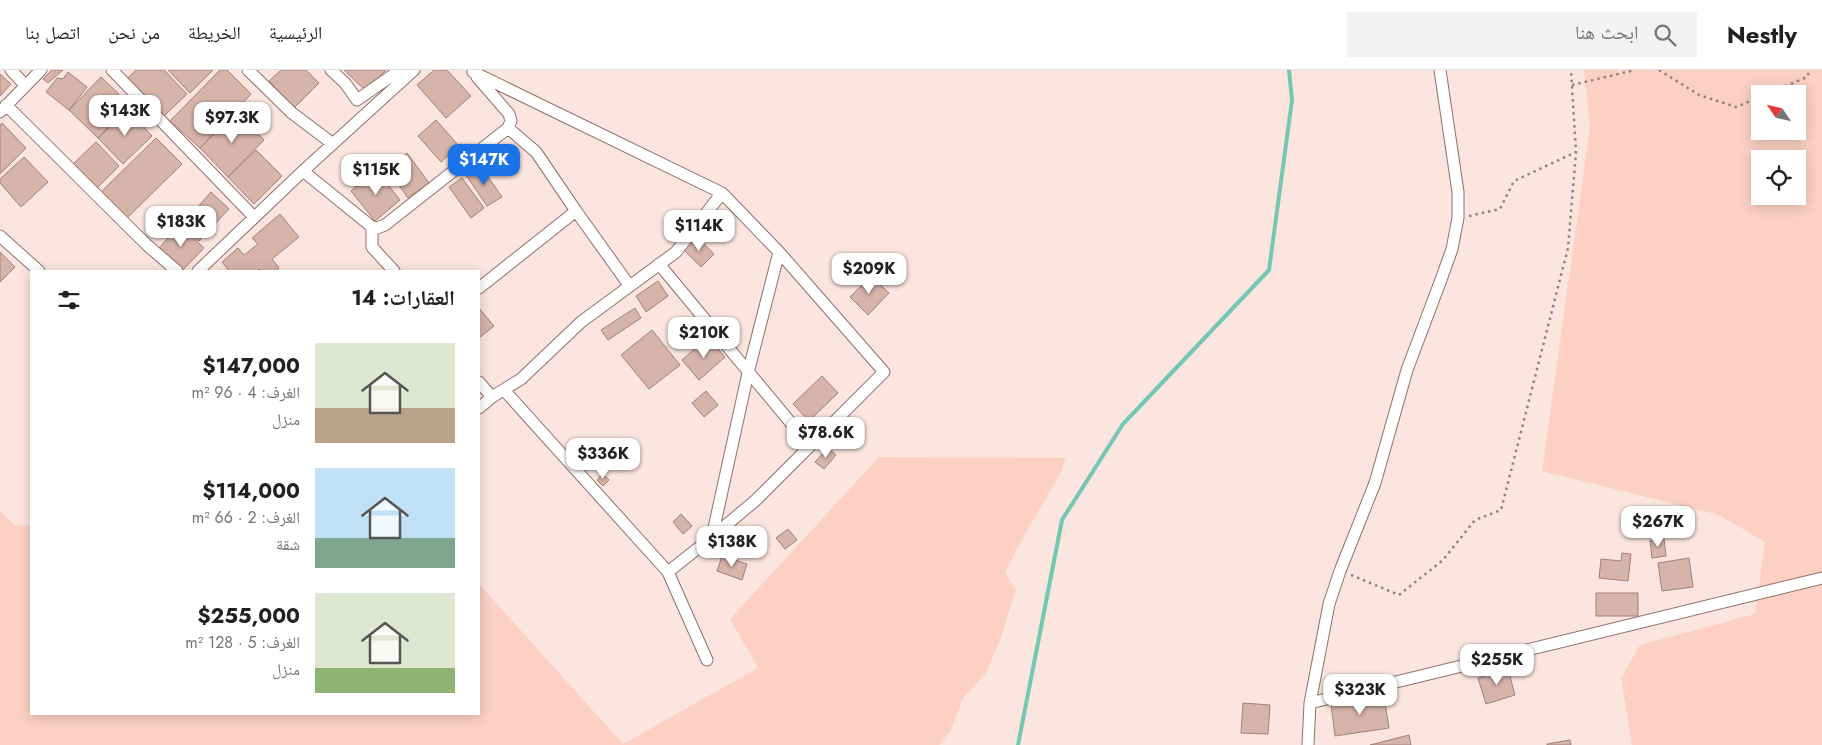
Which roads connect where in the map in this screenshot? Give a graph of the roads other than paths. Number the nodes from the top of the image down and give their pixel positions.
1 (11, 70) edge
2 (41, 70) edge
3 (112, 70) edge
4 (248, 70) edge
5 (331, 70) edge
6 (400, 70) edge
7 (414, 70) edge
8 (1440, 70) edge
9 (472, 71) edge
10 (25, 86) junction
11 (3, 109) edge
12 (508, 128) junction
13 (332, 144) junction
14 (303, 171) junction
15 (722, 194) junction
16 (576, 211) junction
17 (254, 217) junction
18 (372, 227) junction
19 (0, 236) edge
20 (779, 252) junction
21 (659, 264) junction
22 (38, 270) edge
23 (176, 270) edge
24 (199, 270) edge
25 (393, 270) edge
26 (630, 285) junction
27 (480, 287) edge
28 (748, 373) junction
29 (480, 383) edge
30 (504, 390) junction
31 (492, 397) junction
32 (480, 407) edge
33 (810, 446) junction
34 (712, 537) junction
35 (668, 572) junction
36 (1822, 578) edge
37 (706, 660) dead end
38 (1310, 703) junction
39 (1308, 745) edge

1 - 10 street
2 - 10 street
3 - 17 street
4 - 13 street
5 - 6 street
7 - 13 street
8 - 38 street
9 - 12 street
9 - 15 street
10 - 11 street
11 - 23 street
12 - 16 street
12 - 18 street
13 - 14 street
14 - 17 street
14 - 18 street
15 - 20 street
15 - 21 street
16 - 26 street
16 - 27 street
17 - 24 street
18 - 25 street
19 - 22 street
20 - 28 street
20 - 33 street
21 - 26 street
21 - 28 street
26 - 30 street
28 - 33 street
28 - 34 street
29 - 31 street
30 - 31 street
30 - 35 street
31 - 32 street
33 - 34 street
34 - 35 street
35 - 37 street
36 - 38 street
38 - 39 street

